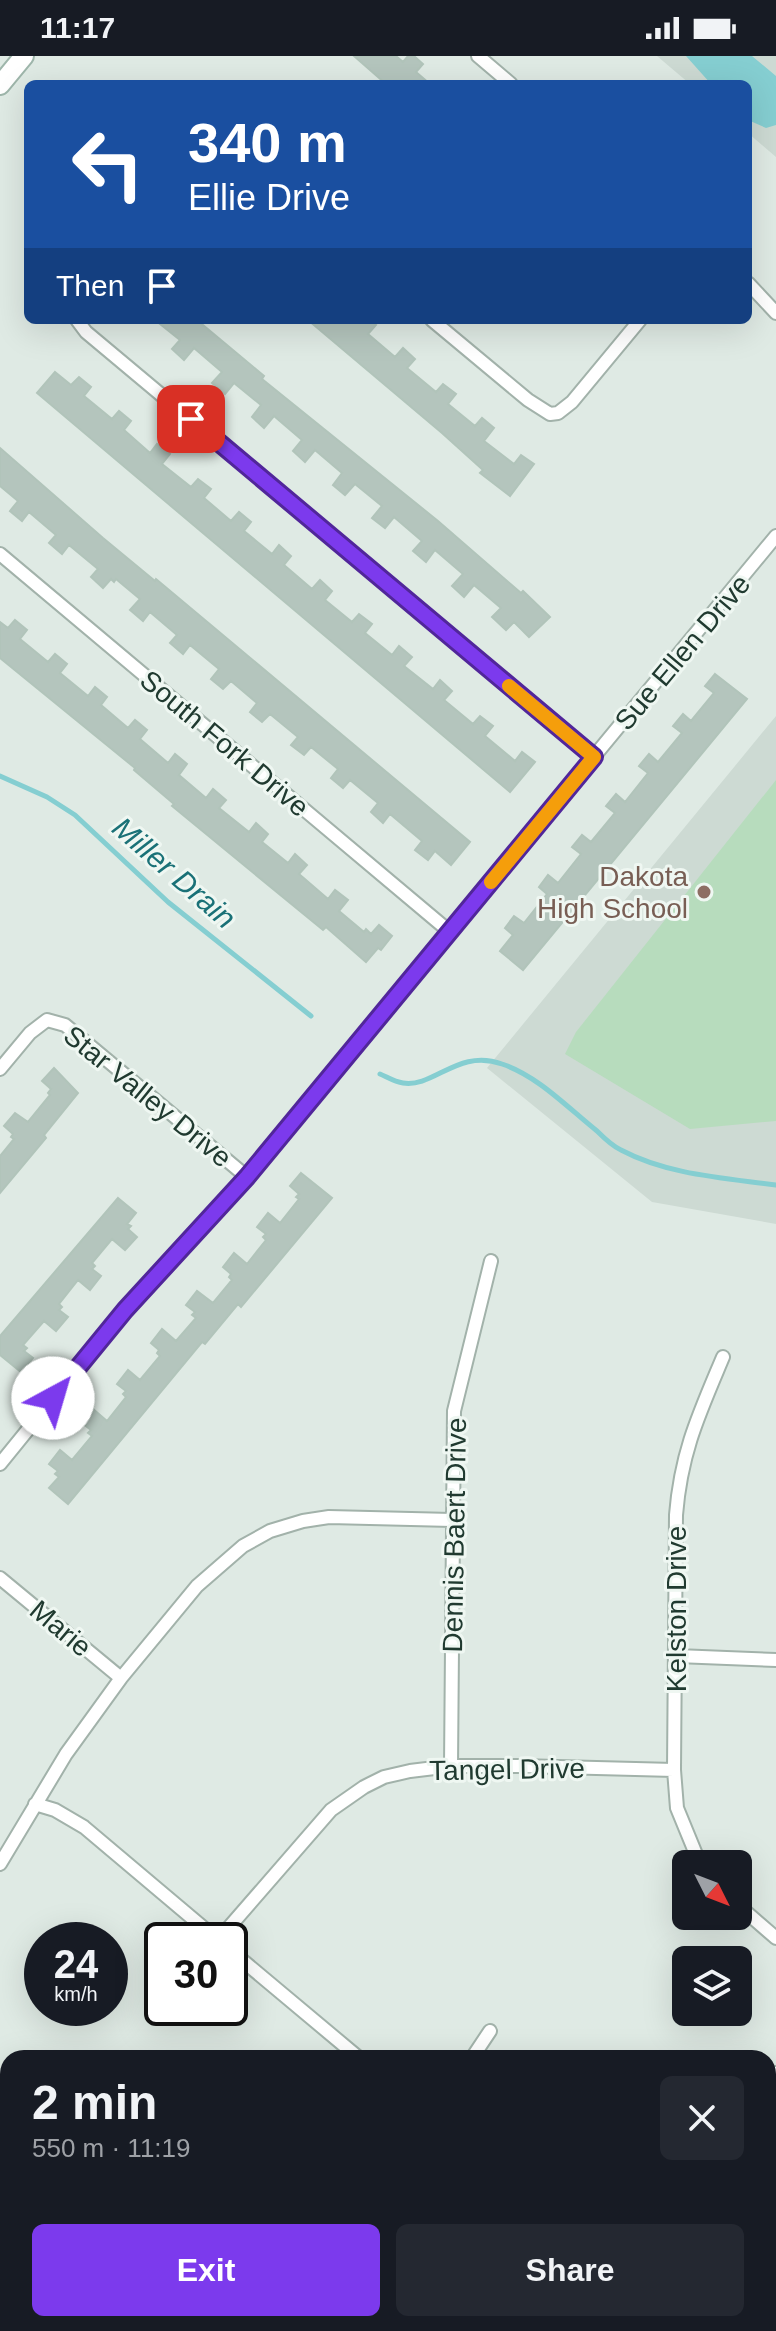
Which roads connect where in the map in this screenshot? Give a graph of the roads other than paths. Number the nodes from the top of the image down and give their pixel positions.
1 (24, 56) edge
2 (478, 56) edge
3 (506, 80) edge
4 (0, 85) edge
5 (752, 287) edge
6 (776, 313) edge
7 (80, 324) edge
8 (437, 324) edge
9 (637, 324) edge
10 (776, 536) edge
11 (0, 554) edge
12 (594, 757) junction
13 (450, 932) junction
14 (0, 1069) edge
15 (247, 1177) junction
16 (491, 1261) dead end
17 (723, 1357) dead end
18 (0, 1464) edge
19 (452, 1520) junction
20 (0, 1578) edge
21 (677, 1656) junction
22 (776, 1660) edge
23 (121, 1678) junction
24 (451, 1766) junction
25 (674, 1770) junction
26 (35, 1804) junction
27 (694, 1850) edge
28 (0, 1864) edge
29 (752, 1917) edge
30 (197, 1922) edge
31 (233, 1922) edge
32 (776, 1938) edge
33 (248, 1965) edge
34 (490, 2031) dead end
35 (349, 2050) edge
36 (477, 2050) edge

1 - 4 street
2 - 3 street
5 - 6 street
7 - 12 street
8 - 9 street
10 - 12 street, Sue Ellen Drive
11 - 13 street, South Fork Drive
12 - 13 street, Sue Ellen Drive
13 - 15 street, Sue Ellen Drive
14 - 15 street, Star Valley Drive
15 - 18 street, Sue Ellen Drive
16 - 19 street, Dennis Baert Drive
17 - 21 street, Kelston Drive
19 - 23 street
19 - 24 street, Dennis Baert Drive
20 - 23 street, Marie
21 - 22 street
21 - 25 street, Kelston Drive
23 - 26 street
24 - 25 street, Tangel Drive
24 - 31 street, Tangel Drive
25 - 27 street, Kelston Drive
26 - 28 street
26 - 30 street
29 - 32 street
33 - 35 street
34 - 36 street

